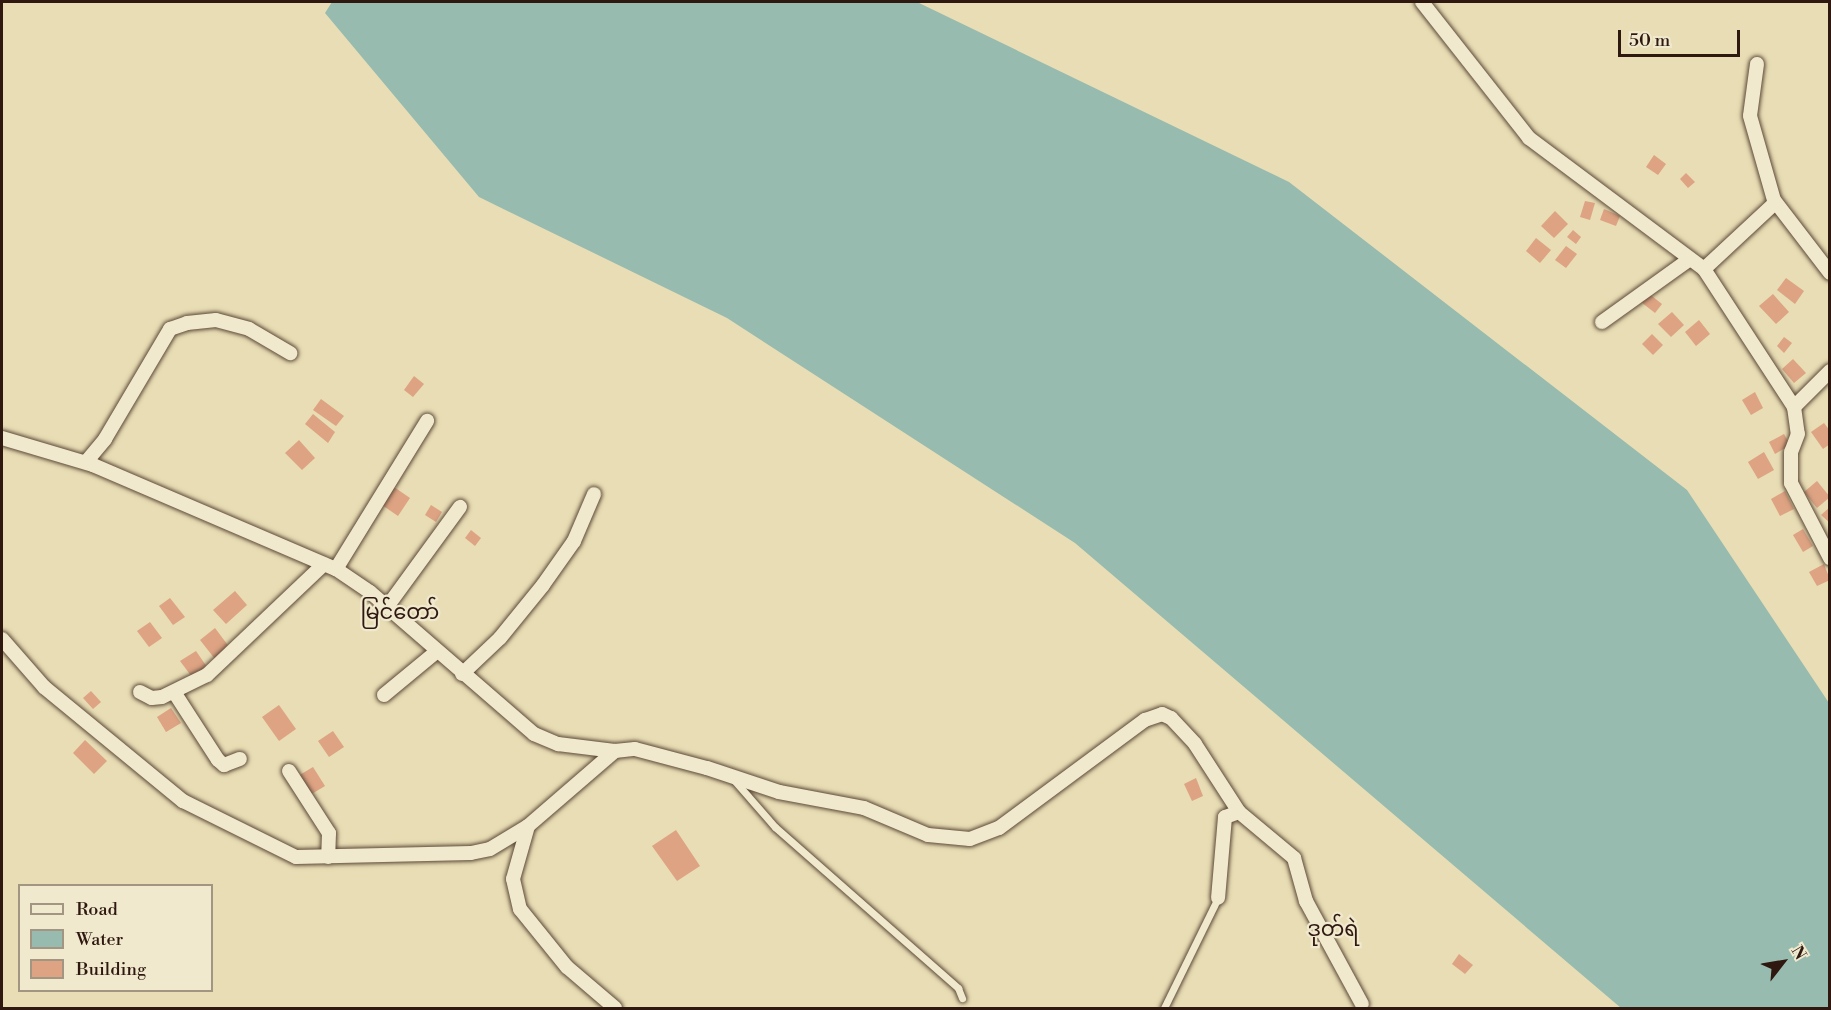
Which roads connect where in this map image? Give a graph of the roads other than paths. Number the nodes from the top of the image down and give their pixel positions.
1 (1422, 2) edge
2 (1756, 64) dead end
3 (1775, 203) junction
4 (1690, 259) junction
5 (1704, 269) junction
6 (1830, 273) edge
7 (1602, 322) dead end
8 (290, 353) dead end
9 (1830, 371) edge
10 (1794, 407) junction
11 (427, 422) dead end
12 (2, 438) edge
13 (86, 462) junction
14 (594, 494) dead end
15 (460, 507) dead end
16 (1830, 558) edge
17 (330, 567) junction
18 (387, 607) junction
19 (2, 639) edge
20 (436, 652) junction
21 (462, 674) junction
22 (140, 692) dead end
23 (174, 692) junction
24 (384, 695) dead end
25 (615, 751) junction
26 (240, 759) dead end
27 (289, 771) dead end
28 (731, 776) junction
29 (1239, 812) junction
30 (528, 826) junction
31 (328, 857) junction
32 (1218, 898) joint
33 (962, 998) dead end
34 (1362, 1004) dead end
35 (615, 1008) edge
36 (1164, 1008) edge

1 - 4 street
2 - 3 street
3 - 5 street
3 - 6 street
4 - 5 street
4 - 7 street
5 - 10 street
8 - 13 street
9 - 10 street
10 - 16 street
11 - 17 street
12 - 13 street
13 - 17 street
14 - 21 street
15 - 18 street
17 - 18 street
17 - 23 street
18 - 20 street
19 - 31 street
20 - 21 street
20 - 24 street
21 - 25 street
22 - 23 street
23 - 26 street
25 - 28 street
25 - 30 street
27 - 31 street
28 - 29 street
28 - 33 lane
29 - 32 street
29 - 34 street
30 - 31 street
30 - 35 street
32 - 36 lane

